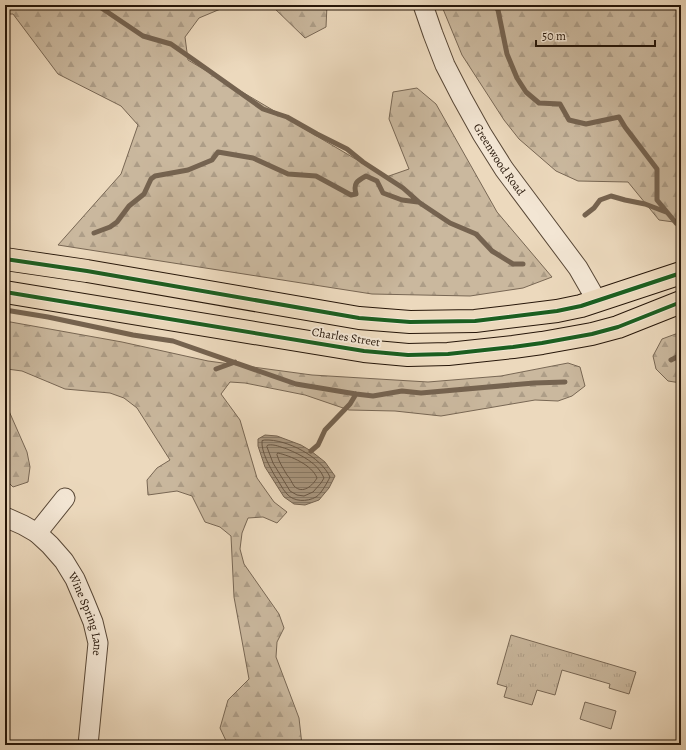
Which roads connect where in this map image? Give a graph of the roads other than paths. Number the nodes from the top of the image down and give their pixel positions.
1 (424, 5) edge
2 (5, 259) edge
3 (681, 273) edge
4 (5, 292) edge
5 (597, 301) junction
6 (681, 302) edge
7 (65, 498) dead end
8 (5, 517) edge
9 (37, 533) junction
10 (88, 745) edge

1 - 5 street, Greenwood Road
2 - 5 main road, Charles Street
3 - 5 main road, Charles Street
4 - 6 main road, Charles Street
7 - 9 street
8 - 9 street, Wine Spring Lane
9 - 10 street, Wine Spring Lane

